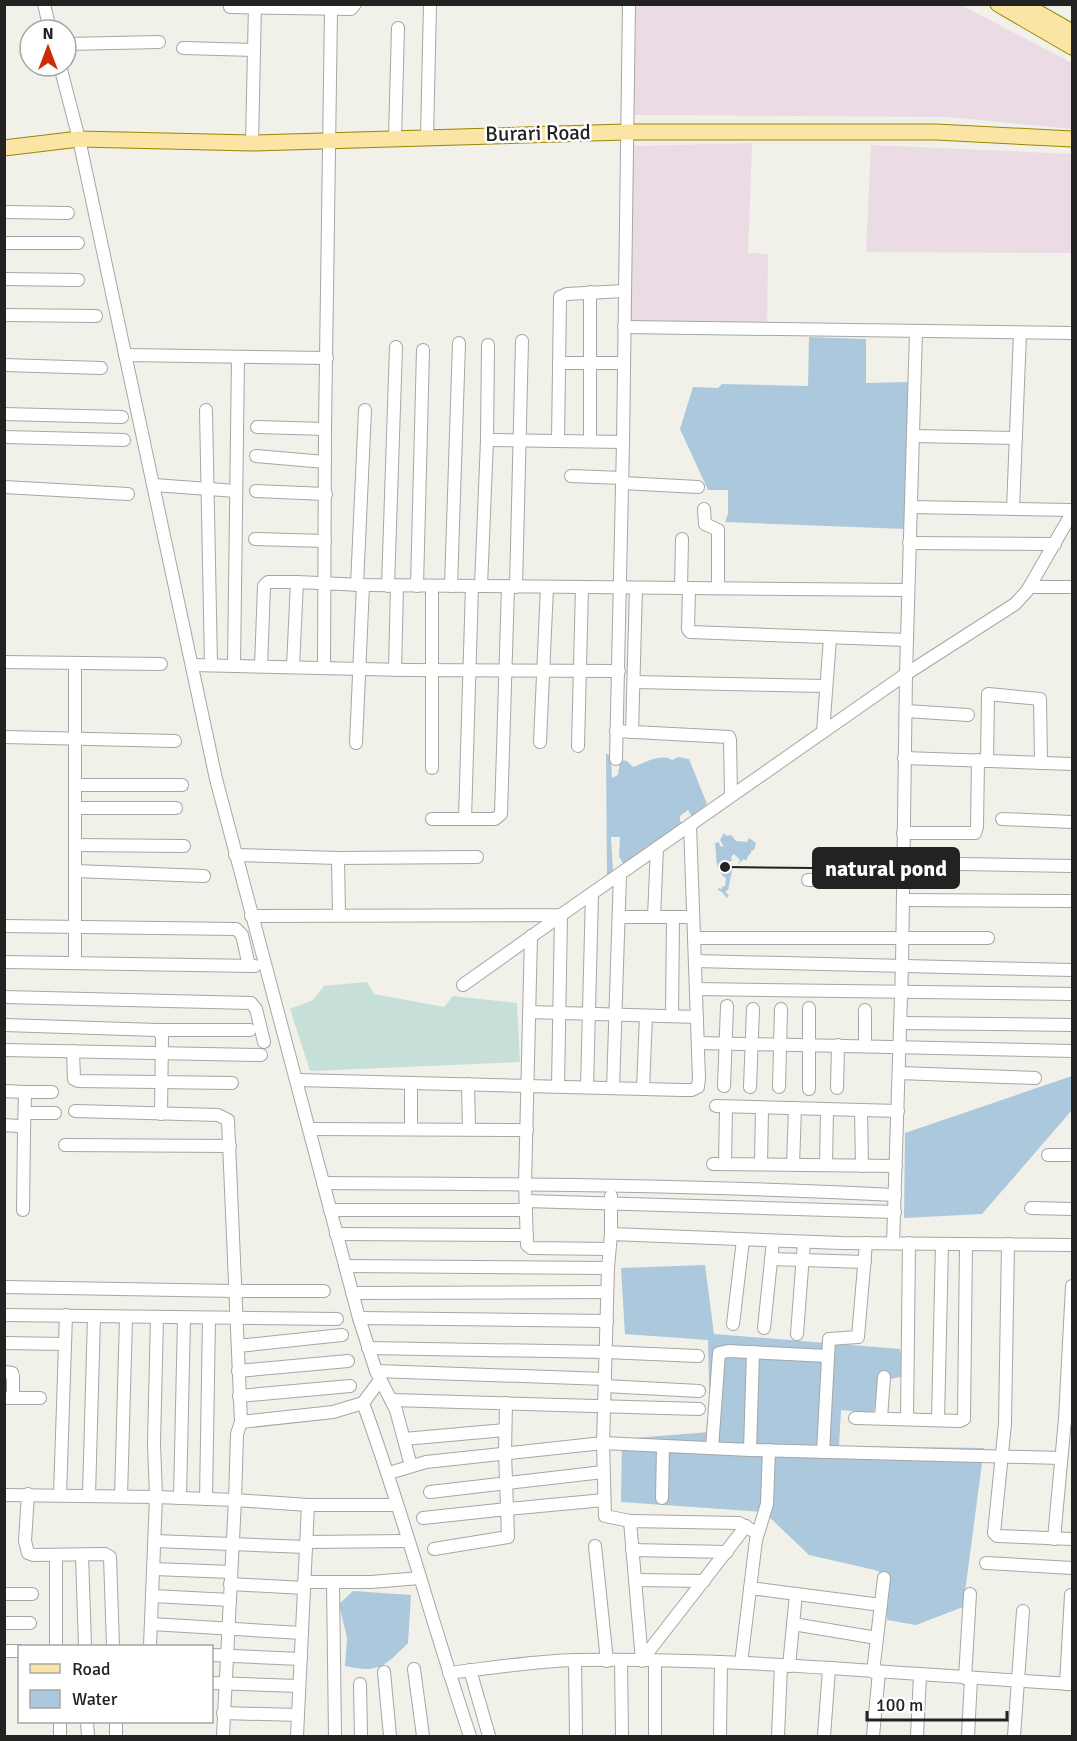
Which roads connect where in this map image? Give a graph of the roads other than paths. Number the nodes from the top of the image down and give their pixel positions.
1 (230, 4) edge
2 (355, 4) edge
3 (430, 4) edge
4 (629, 4) edge
5 (999, 4) edge
6 (1023, 4) edge
7 (255, 6) edge
8 (291, 6) edge
9 (326, 8) edge
10 (398, 28) dead end
11 (1072, 32) edge
12 (159, 42) dead end
13 (78, 44) edge
14 (1072, 46) edge
15 (183, 48) dead end
16 (254, 50) junction
17 (62, 78) edge
18 (626, 132) junction
19 (427, 137) junction
20 (395, 138) junction
21 (72, 140) junction
22 (1072, 140) edge
23 (329, 141) junction
24 (252, 143) junction
25 (4, 148) edge
26 (4, 212) edge
27 (68, 213) dead end
28 (4, 243) edge
29 (78, 243) dead end
30 (4, 279) edge
31 (78, 280) dead end
32 (624, 291) junction
33 (590, 292) junction
34 (4, 315) edge
35 (96, 316) dead end
36 (624, 327) junction
37 (916, 331) junction
38 (1020, 333) junction
39 (1072, 333) edge
40 (522, 341) dead end
41 (459, 343) dead end
42 (488, 345) dead end
43 (396, 347) dead end
44 (423, 350) dead end
45 (125, 355) junction
46 (238, 357) junction
47 (327, 358) junction
48 (559, 363) junction
49 (590, 363) junction
50 (624, 363) junction
51 (4, 365) edge
52 (101, 368) dead end
53 (206, 410) dead end
54 (365, 410) dead end
55 (4, 414) edge
56 (122, 417) dead end
57 (257, 427) dead end
58 (325, 429) junction
59 (913, 436) junction
60 (4, 437) edge
61 (1016, 438) junction
62 (123, 440) dead end
63 (487, 440) junction
64 (520, 440) junction
65 (558, 441) junction
66 (590, 441) junction
67 (623, 441) junction
68 (256, 456) dead end
69 (325, 462) junction
70 (571, 477) dead end
71 (622, 480) junction
72 (154, 485) junction
73 (4, 487) edge
74 (698, 487) dead end
75 (206, 489) junction
76 (236, 491) junction
77 (256, 491) dead end
78 (128, 494) dead end
79 (326, 494) junction
80 (910, 507) junction
81 (704, 509) dead end
82 (1012, 509) junction
83 (1072, 512) edge
84 (255, 539) dead end
85 (682, 539) dead end
86 (325, 541) junction
87 (909, 543) junction
88 (1055, 544) junction
89 (297, 582) junction
90 (325, 584) junction
91 (360, 585) junction
92 (392, 586) junction
93 (417, 586) junction
94 (432, 586) junction
95 (451, 586) junction
96 (476, 586) junction
97 (512, 587) junction
98 (547, 587) junction
99 (582, 587) junction
100 (1030, 587) junction
101 (620, 588) junction
102 (636, 588) junction
103 (685, 588) junction
104 (718, 588) junction
105 (1072, 588) edge
106 (908, 590) junction
107 (830, 638) junction
108 (907, 640) junction
109 (4, 662) edge
110 (75, 663) junction
111 (161, 664) dead end
112 (192, 665) junction
113 (211, 665) junction
114 (234, 666) junction
115 (261, 666) junction
116 (293, 666) junction
117 (324, 668) junction
118 (358, 669) junction
119 (433, 669) junction
120 (395, 670) junction
121 (471, 670) junction
122 (505, 670) junction
123 (542, 670) junction
124 (579, 671) junction
125 (619, 671) junction
126 (906, 674) junction
127 (634, 682) junction
128 (826, 686) junction
129 (906, 711) junction
130 (968, 715) dead end
131 (616, 731) junction
132 (633, 732) junction
133 (823, 732) junction
134 (4, 737) edge
135 (75, 738) junction
136 (175, 741) dead end
137 (540, 742) dead end
138 (356, 743) dead end
139 (578, 746) dead end
140 (904, 758) junction
141 (616, 759) dead end
142 (983, 760) junction
143 (1041, 763) junction
144 (1072, 764) edge
145 (432, 768) dead end
146 (75, 785) junction
147 (182, 785) dead end
148 (731, 796) junction
149 (75, 808) junction
150 (176, 808) dead end
151 (432, 819) dead end
152 (465, 819) junction
153 (1002, 819) dead end
154 (1072, 822) edge
155 (690, 825) junction
156 (903, 834) junction
157 (75, 845) junction
158 (184, 846) dead end
159 (657, 848) junction
160 (235, 855) junction
161 (477, 857) dead end
162 (338, 858) junction
163 (903, 863) junction
164 (1072, 866) edge
165 (75, 871) junction
166 (620, 874) junction
167 (204, 876) dead end
168 (903, 879) junction
169 (808, 880) dead end
170 (592, 894) junction
171 (903, 900) junction
172 (1072, 901) edge
173 (339, 914) junction
174 (251, 915) junction
175 (561, 915) junction
176 (619, 917) junction
177 (654, 917) junction
178 (673, 917) junction
179 (693, 917) junction
180 (4, 926) edge
181 (75, 926) junction
182 (531, 936) junction
183 (694, 938) junction
184 (988, 938) dead end
185 (902, 940) junction
186 (695, 961) junction
187 (4, 962) edge
188 (75, 963) junction
189 (256, 966) junction
190 (902, 966) junction
191 (1072, 970) edge
192 (463, 985) dead end
193 (696, 988) junction
194 (901, 990) junction
195 (1072, 994) edge
196 (4, 997) edge
197 (727, 1006) dead end
198 (809, 1008) dead end
199 (753, 1009) dead end
200 (781, 1009) dead end
201 (865, 1010) dead end
202 (529, 1012) junction
203 (559, 1014) junction
204 (589, 1014) junction
205 (616, 1015) junction
206 (646, 1016) junction
207 (672, 1016) junction
208 (697, 1017) junction
209 (900, 1023) junction
210 (1072, 1025) edge
211 (4, 1026) edge
212 (157, 1030) junction
213 (250, 1030) dead end
214 (698, 1043) junction
215 (725, 1043) junction
216 (751, 1044) junction
217 (780, 1044) junction
218 (809, 1045) junction
219 (838, 1045) junction
220 (865, 1046) junction
221 (900, 1046) junction
222 (4, 1050) edge
223 (73, 1051) junction
224 (1072, 1051) edge
225 (161, 1053) junction
226 (899, 1073) junction
227 (1035, 1078) dead end
228 (297, 1080) junction
229 (161, 1082) junction
230 (232, 1083) dead end
231 (411, 1083) junction
232 (468, 1084) junction
233 (528, 1086) junction
234 (558, 1086) junction
235 (724, 1086) dead end
236 (587, 1087) junction
237 (750, 1087) dead end
238 (779, 1087) dead end
239 (614, 1088) junction
240 (837, 1088) dead end
241 (643, 1089) junction
242 (809, 1089) dead end
243 (4, 1091) edge
244 (25, 1092) junction
245 (52, 1092) dead end
246 (762, 1108) junction
247 (795, 1108) junction
248 (827, 1109) junction
249 (861, 1110) junction
250 (75, 1111) dead end
251 (898, 1111) junction
252 (25, 1113) junction
253 (55, 1113) dead end
254 (161, 1114) junction
255 (4, 1125) edge
256 (309, 1129) junction
257 (411, 1129) junction
258 (470, 1130) junction
259 (526, 1130) junction
260 (24, 1133) junction
261 (65, 1144) dead end
262 (230, 1146) junction
263 (1048, 1155) dead end
264 (1072, 1155) edge
265 (761, 1164) junction
266 (793, 1165) junction
267 (825, 1165) junction
268 (862, 1166) junction
269 (896, 1166) junction
270 (323, 1183) junction
271 (525, 1184) junction
272 (611, 1186) junction
273 (895, 1195) junction
274 (611, 1203) junction
275 (526, 1205) junction
276 (1031, 1208) dead end
277 (1072, 1209) edge
278 (22, 1210) dead end
279 (330, 1210) junction
280 (895, 1212) junction
281 (336, 1234) junction
282 (611, 1234) junction
283 (526, 1235) junction
284 (743, 1240) junction
285 (773, 1241) junction
286 (804, 1242) junction
287 (866, 1243) junction
288 (893, 1243) junction
289 (909, 1243) junction
290 (942, 1244) junction
291 (966, 1244) junction
292 (1008, 1244) junction
293 (1072, 1245) edge
294 (609, 1249) junction
295 (771, 1259) junction
296 (803, 1261) junction
297 (864, 1263) junction
298 (345, 1266) junction
299 (608, 1268) junction
300 (1072, 1286) edge
301 (4, 1287) edge
302 (236, 1291) junction
303 (324, 1291) dead end
304 (607, 1292) junction
305 (352, 1293) junction
306 (4, 1315) edge
307 (66, 1315) junction
308 (94, 1316) junction
309 (126, 1317) junction
310 (157, 1317) junction
311 (184, 1318) junction
312 (209, 1318) junction
313 (359, 1318) junction
314 (237, 1319) junction
315 (337, 1319) dead end
316 (607, 1321) junction
317 (733, 1324) dead end
318 (764, 1328) dead end
319 (797, 1334) dead end
320 (342, 1335) dead end
321 (4, 1343) edge
322 (1071, 1343) edge
323 (65, 1344) junction
324 (238, 1346) junction
325 (368, 1348) junction
326 (606, 1352) junction
327 (753, 1352) junction
328 (698, 1356) dead end
329 (828, 1356) junction
330 (348, 1361) dead end
331 (238, 1371) junction
332 (4, 1372) edge
333 (378, 1376) junction
334 (884, 1377) dead end
335 (605, 1382) junction
336 (350, 1386) dead end
337 (699, 1391) dead end
338 (239, 1396) junction
339 (9, 1398) edge
340 (40, 1398) dead end
341 (392, 1400) junction
342 (363, 1403) junction
343 (506, 1403) junction
344 (604, 1405) junction
345 (699, 1409) dead end
346 (855, 1418) dead end
347 (881, 1418) junction
348 (907, 1419) junction
349 (1069, 1419) edge
350 (938, 1420) junction
351 (241, 1422) junction
352 (505, 1430) junction
353 (404, 1439) junction
354 (603, 1443) junction
355 (663, 1446) junction
356 (712, 1448) junction
357 (750, 1450) junction
358 (769, 1450) junction
359 (505, 1452) junction
360 (824, 1452) junction
361 (1001, 1455) junction
362 (1061, 1458) junction
363 (411, 1466) junction
364 (603, 1472) junction
365 (388, 1473) junction
366 (506, 1483) junction
367 (430, 1492) dead end
368 (28, 1494) junction
369 (4, 1495) edge
370 (60, 1495) junction
371 (89, 1495) junction
372 (121, 1496) junction
373 (156, 1497) junction
374 (180, 1498) junction
375 (662, 1498) dead end
376 (206, 1499) junction
377 (235, 1500) junction
378 (604, 1500) junction
379 (308, 1505) junction
380 (397, 1505) junction
381 (507, 1509) junction
382 (423, 1518) dead end
383 (630, 1521) junction
384 (746, 1526) junction
385 (758, 1533) junction
386 (1054, 1539) junction
387 (1072, 1539) edge
388 (155, 1541) junction
389 (408, 1541) junction
390 (233, 1544) junction
391 (306, 1544) junction
392 (595, 1546) dead end
393 (434, 1549) dead end
394 (632, 1550) junction
395 (727, 1552) junction
396 (56, 1555) junction
397 (82, 1555) junction
398 (986, 1563) dead end
399 (1072, 1568) edge
400 (154, 1569) junction
401 (230, 1578) junction
402 (420, 1578) junction
403 (884, 1578) dead end
404 (635, 1581) junction
405 (704, 1581) junction
406 (333, 1583) junction
407 (304, 1585) junction
408 (750, 1588) junction
409 (4, 1594) edge
410 (32, 1594) dead end
411 (796, 1594) junction
412 (970, 1594) dead end
413 (1071, 1595) dead end
414 (153, 1596) junction
415 (230, 1600) junction
416 (881, 1605) junction
417 (1023, 1611) dead end
418 (4, 1623) edge
419 (30, 1623) dead end
420 (151, 1624) junction
421 (793, 1624) junction
422 (228, 1628) junction
423 (302, 1633) junction
424 (877, 1638) junction
425 (56, 1645) edge
426 (85, 1645) edge
427 (113, 1645) edge
428 (150, 1645) edge
429 (213, 1655) edge
430 (227, 1656) junction
431 (301, 1659) junction
432 (646, 1659) junction
433 (575, 1660) junction
434 (608, 1661) junction
435 (621, 1661) junction
436 (721, 1662) junction
437 (741, 1663) junction
438 (785, 1666) junction
439 (829, 1669) junction
440 (414, 1670) dead end
441 (470, 1670) junction
442 (384, 1672) dead end
443 (876, 1672) junction
444 (449, 1673) junction
445 (920, 1675) junction
446 (968, 1678) junction
447 (1019, 1681) junction
448 (213, 1683) edge
449 (226, 1684) junction
450 (360, 1684) dead end
451 (1069, 1684) edge
452 (299, 1686) junction
453 (224, 1713) junction
454 (298, 1715) junction
455 (223, 1737) edge
456 (297, 1737) edge
457 (335, 1737) edge
458 (361, 1737) edge
459 (390, 1737) edge
460 (423, 1737) edge
461 (470, 1737) edge
462 (489, 1737) edge
463 (576, 1737) edge
464 (622, 1737) edge
465 (655, 1737) edge
466 (720, 1737) edge
467 (778, 1737) edge
468 (824, 1737) edge
469 (873, 1737) edge
470 (917, 1737) edge
471 (968, 1737) edge
472 (1014, 1737) edge

1 - 7 street
2 - 9 street
3 - 19 street
4 - 18 street
5 - 14 main road
6 - 11 main road
7 - 8 street
7 - 16 street
8 - 9 street
9 - 23 street
10 - 20 street
12 - 13 street
15 - 16 street
16 - 24 street
17 - 21 street
18 - 19 main road, Burari Road
18 - 22 main road, Burari Road
18 - 32 street
19 - 20 main road, Burari Road
20 - 23 main road, Burari Road
21 - 24 main road, Burari Road
21 - 25 main road, Burari Road
21 - 45 street
23 - 24 main road, Burari Road
23 - 47 street
26 - 27 street
28 - 29 street
30 - 31 street
32 - 33 street
32 - 36 street
33 - 48 street
33 - 49 street
34 - 35 street
36 - 37 street
36 - 50 street
37 - 38 street
37 - 59 street
38 - 39 street
38 - 61 street
40 - 64 street
41 - 95 street
42 - 63 street
43 - 92 street
44 - 93 street
45 - 46 street
45 - 72 street
46 - 47 street
46 - 76 street
47 - 58 street
48 - 49 street
48 - 65 street
49 - 50 street
49 - 66 street
50 - 67 street
51 - 52 street
53 - 75 street
54 - 91 street
55 - 56 street
57 - 58 street
58 - 69 street
59 - 61 street
59 - 80 street
60 - 62 street
61 - 82 street
63 - 64 street
63 - 96 street
64 - 65 street
64 - 97 street
65 - 66 street
66 - 67 street
67 - 71 street
68 - 69 street
69 - 79 street
70 - 71 street
71 - 74 street
71 - 101 street
72 - 75 street
72 - 112 street
73 - 78 street
75 - 76 street
75 - 113 street
76 - 114 street
77 - 79 street
79 - 86 street
80 - 82 street
80 - 87 street
81 - 104 street
82 - 83 street
83 - 88 street
84 - 86 street
85 - 103 street
86 - 90 street
87 - 88 street
87 - 106 street
88 - 100 street
89 - 90 street
89 - 115 street
89 - 116 street
90 - 91 street
90 - 117 street
91 - 92 street
91 - 118 street
92 - 93 street
92 - 120 street
93 - 94 street
94 - 95 street
94 - 119 street
95 - 96 street
96 - 97 street
96 - 121 street
97 - 98 street
97 - 122 street
98 - 99 street
98 - 123 street
99 - 101 street
99 - 124 street
100 - 105 street
100 - 126 street
101 - 102 street
101 - 125 street
102 - 103 street
102 - 127 street
103 - 104 street
103 - 107 street
104 - 106 street
106 - 108 street
107 - 108 street
107 - 128 street
108 - 126 street
109 - 110 street
110 - 111 street
110 - 135 street
112 - 113 street
112 - 160 street
113 - 114 street
114 - 115 street
115 - 116 street
116 - 117 street
117 - 118 street
118 - 120 street
118 - 138 street
119 - 120 street
119 - 121 street
119 - 145 street
121 - 122 street
121 - 152 street
122 - 123 street
122 - 152 street
123 - 124 street
123 - 137 street
124 - 125 street
124 - 139 street
125 - 131 street
126 - 129 street
126 - 133 street
127 - 128 street
127 - 132 street
128 - 133 street
129 - 130 street
129 - 140 street
131 - 132 street
131 - 141 street
132 - 148 street
133 - 148 street
134 - 135 street
135 - 136 street
135 - 146 street
140 - 142 street
140 - 156 street
142 - 143 street
142 - 143 street
142 - 156 street
143 - 144 street
146 - 147 street
146 - 149 street
148 - 155 street
149 - 150 street
149 - 157 street
151 - 152 street
153 - 154 street
155 - 159 street
155 - 179 street
156 - 163 street
157 - 158 street
157 - 165 street
159 - 166 street
159 - 177 street
160 - 162 street
160 - 174 street
161 - 162 street
162 - 173 street
163 - 164 street
163 - 168 street
165 - 167 street
165 - 181 street
166 - 170 street
166 - 176 street
168 - 169 street
168 - 171 street
170 - 175 street
170 - 204 street
171 - 172 street
171 - 185 street
173 - 174 street
173 - 175 street
174 - 189 street
175 - 182 street
175 - 203 street
176 - 177 street
176 - 205 street
177 - 178 street
178 - 179 street
178 - 207 street
179 - 183 street
180 - 181 street
181 - 188 street
181 - 189 street
182 - 192 street
182 - 202 street
183 - 185 street
183 - 186 street
184 - 185 street
185 - 190 street
186 - 190 street
186 - 193 street
187 - 188 street
188 - 189 street
189 - 228 street
190 - 191 street
190 - 194 street
193 - 194 street
193 - 208 street
194 - 195 street
194 - 209 street
196 - 225 street
197 - 215 street
198 - 218 street
199 - 216 street
200 - 217 street
201 - 220 street
202 - 203 street
202 - 233 street
203 - 204 street
203 - 234 street
204 - 205 street
204 - 236 street
205 - 206 street
205 - 239 street
206 - 207 street
206 - 241 street
207 - 208 street
208 - 214 street
209 - 210 street
209 - 221 street
211 - 212 street
212 - 213 street
212 - 225 street
214 - 215 street
214 - 241 street
215 - 216 street
215 - 235 street
216 - 217 street
216 - 237 street
217 - 218 street
217 - 238 street
218 - 219 street
218 - 242 street
219 - 220 street
219 - 240 street
220 - 221 street
221 - 224 street
221 - 226 street
222 - 223 street
223 - 225 street
223 - 229 street
225 - 229 street
226 - 227 street
226 - 251 street
228 - 231 street
228 - 256 street
229 - 230 street
229 - 254 street
231 - 232 street
231 - 257 street
232 - 233 street
232 - 258 street
233 - 234 street
233 - 259 street
234 - 236 street
236 - 239 street
239 - 241 street
243 - 244 street
244 - 245 street
244 - 252 street
246 - 247 street
246 - 265 street
246 - 265 street
247 - 248 street
247 - 266 street
248 - 249 street
248 - 267 street
249 - 251 street
249 - 268 street
250 - 254 street
251 - 269 street
252 - 253 street
252 - 260 street
254 - 262 street
255 - 260 street
256 - 257 street
256 - 270 street
257 - 258 street
258 - 259 street
259 - 271 street
260 - 278 street
261 - 262 street
262 - 302 street
263 - 264 street
265 - 266 street
266 - 267 street
267 - 268 street
268 - 269 street
269 - 273 street
270 - 271 street
270 - 279 street
271 - 272 street
271 - 275 street
272 - 273 street
272 - 274 street
273 - 280 street
274 - 275 street
274 - 280 street
274 - 282 street
275 - 279 street
275 - 283 street
276 - 277 street
279 - 281 street
280 - 288 street
281 - 283 street
281 - 298 street
282 - 284 street
282 - 294 street
283 - 294 street
284 - 285 street
284 - 317 street
285 - 286 street
285 - 295 street
286 - 287 street
286 - 296 street
287 - 288 street
287 - 297 street
288 - 289 street
289 - 290 street
289 - 348 street
290 - 291 street
290 - 350 street
291 - 292 street
291 - 350 street
292 - 293 street
292 - 361 street
294 - 299 street
295 - 296 street
295 - 318 street
296 - 297 street
296 - 319 street
297 - 329 street
298 - 299 street
298 - 305 street
299 - 304 street
300 - 322 street
301 - 302 street
302 - 303 street
302 - 314 street
304 - 305 street
304 - 316 street
305 - 313 street
306 - 307 street
307 - 308 street
307 - 323 street
308 - 309 street
308 - 371 street
309 - 310 street
309 - 372 street
310 - 311 street
310 - 373 street
311 - 312 street
311 - 374 street
312 - 314 street
312 - 376 street
313 - 316 street
313 - 325 street
314 - 315 street
314 - 324 street
316 - 326 street
320 - 324 street
321 - 323 street
322 - 349 street
323 - 370 street
324 - 331 street
325 - 326 street
325 - 333 street
326 - 328 street
326 - 335 street
327 - 329 street
327 - 356 street
327 - 357 street
329 - 360 street
330 - 331 street
331 - 338 street
332 - 339 street
333 - 335 street
333 - 341 street
333 - 342 street
334 - 347 street
335 - 337 street
335 - 344 street
336 - 338 street
338 - 351 street
339 - 340 street
341 - 343 street
341 - 353 street
342 - 351 street
342 - 365 street
343 - 344 street
343 - 352 street
344 - 345 street
344 - 354 street
346 - 347 street
347 - 348 street
348 - 350 street
349 - 362 street
351 - 377 street
352 - 353 street
352 - 359 street
353 - 363 street
354 - 355 street
354 - 359 street
354 - 364 street
355 - 356 street
355 - 375 street
356 - 357 street
357 - 358 street
358 - 360 street
358 - 385 street
359 - 363 street
359 - 366 street
360 - 361 street
361 - 362 street
361 - 386 street
362 - 386 street
363 - 365 street
364 - 366 street
364 - 378 street
365 - 380 street
366 - 367 street
366 - 381 street
368 - 369 street
368 - 370 street
368 - 396 street
370 - 371 street
371 - 372 street
372 - 373 street
373 - 374 street
373 - 388 street
374 - 376 street
376 - 377 street
377 - 379 street
377 - 390 street
378 - 381 street
378 - 383 street
379 - 380 street
379 - 391 street
380 - 389 street
381 - 382 street
381 - 393 street
383 - 384 street
383 - 394 street
384 - 385 street
384 - 395 street
385 - 408 street
386 - 387 street
388 - 390 street
388 - 400 street
389 - 391 street
389 - 402 street
390 - 391 street
390 - 401 street
391 - 407 street
392 - 434 street
394 - 395 street
394 - 404 street
395 - 405 street
396 - 397 street
396 - 425 street
397 - 426 street
397 - 427 street
398 - 399 street
400 - 401 street
400 - 414 street
401 - 407 street
401 - 415 street
402 - 406 street
402 - 444 street
403 - 416 street
404 - 405 street
404 - 432 street
405 - 432 street
406 - 407 street
406 - 457 street
407 - 423 street
408 - 411 street
408 - 437 street
409 - 410 street
411 - 416 street
411 - 421 street
412 - 446 street
413 - 451 street
414 - 415 street
414 - 420 street
415 - 422 street
416 - 424 street
417 - 447 street
418 - 419 street
420 - 422 street
420 - 428 street
421 - 424 street
421 - 438 street
422 - 423 street
422 - 430 street
423 - 431 street
424 - 443 street
429 - 430 street
430 - 431 street
430 - 449 street
431 - 452 street
432 - 435 street
432 - 436 street
432 - 465 street
433 - 434 street
433 - 441 street
433 - 463 street
434 - 435 street
435 - 464 street
436 - 437 street
436 - 466 street
437 - 438 street
438 - 439 street
438 - 467 street
439 - 443 street
439 - 468 street
440 - 460 street
441 - 444 street
441 - 462 street
442 - 459 street
443 - 445 street
443 - 469 street
444 - 461 street
445 - 446 street
445 - 470 street
446 - 447 street
446 - 471 street
447 - 451 street
447 - 472 street
448 - 449 street
449 - 452 street
449 - 453 street
450 - 458 street
452 - 454 street
453 - 454 street
453 - 455 street
454 - 456 street

